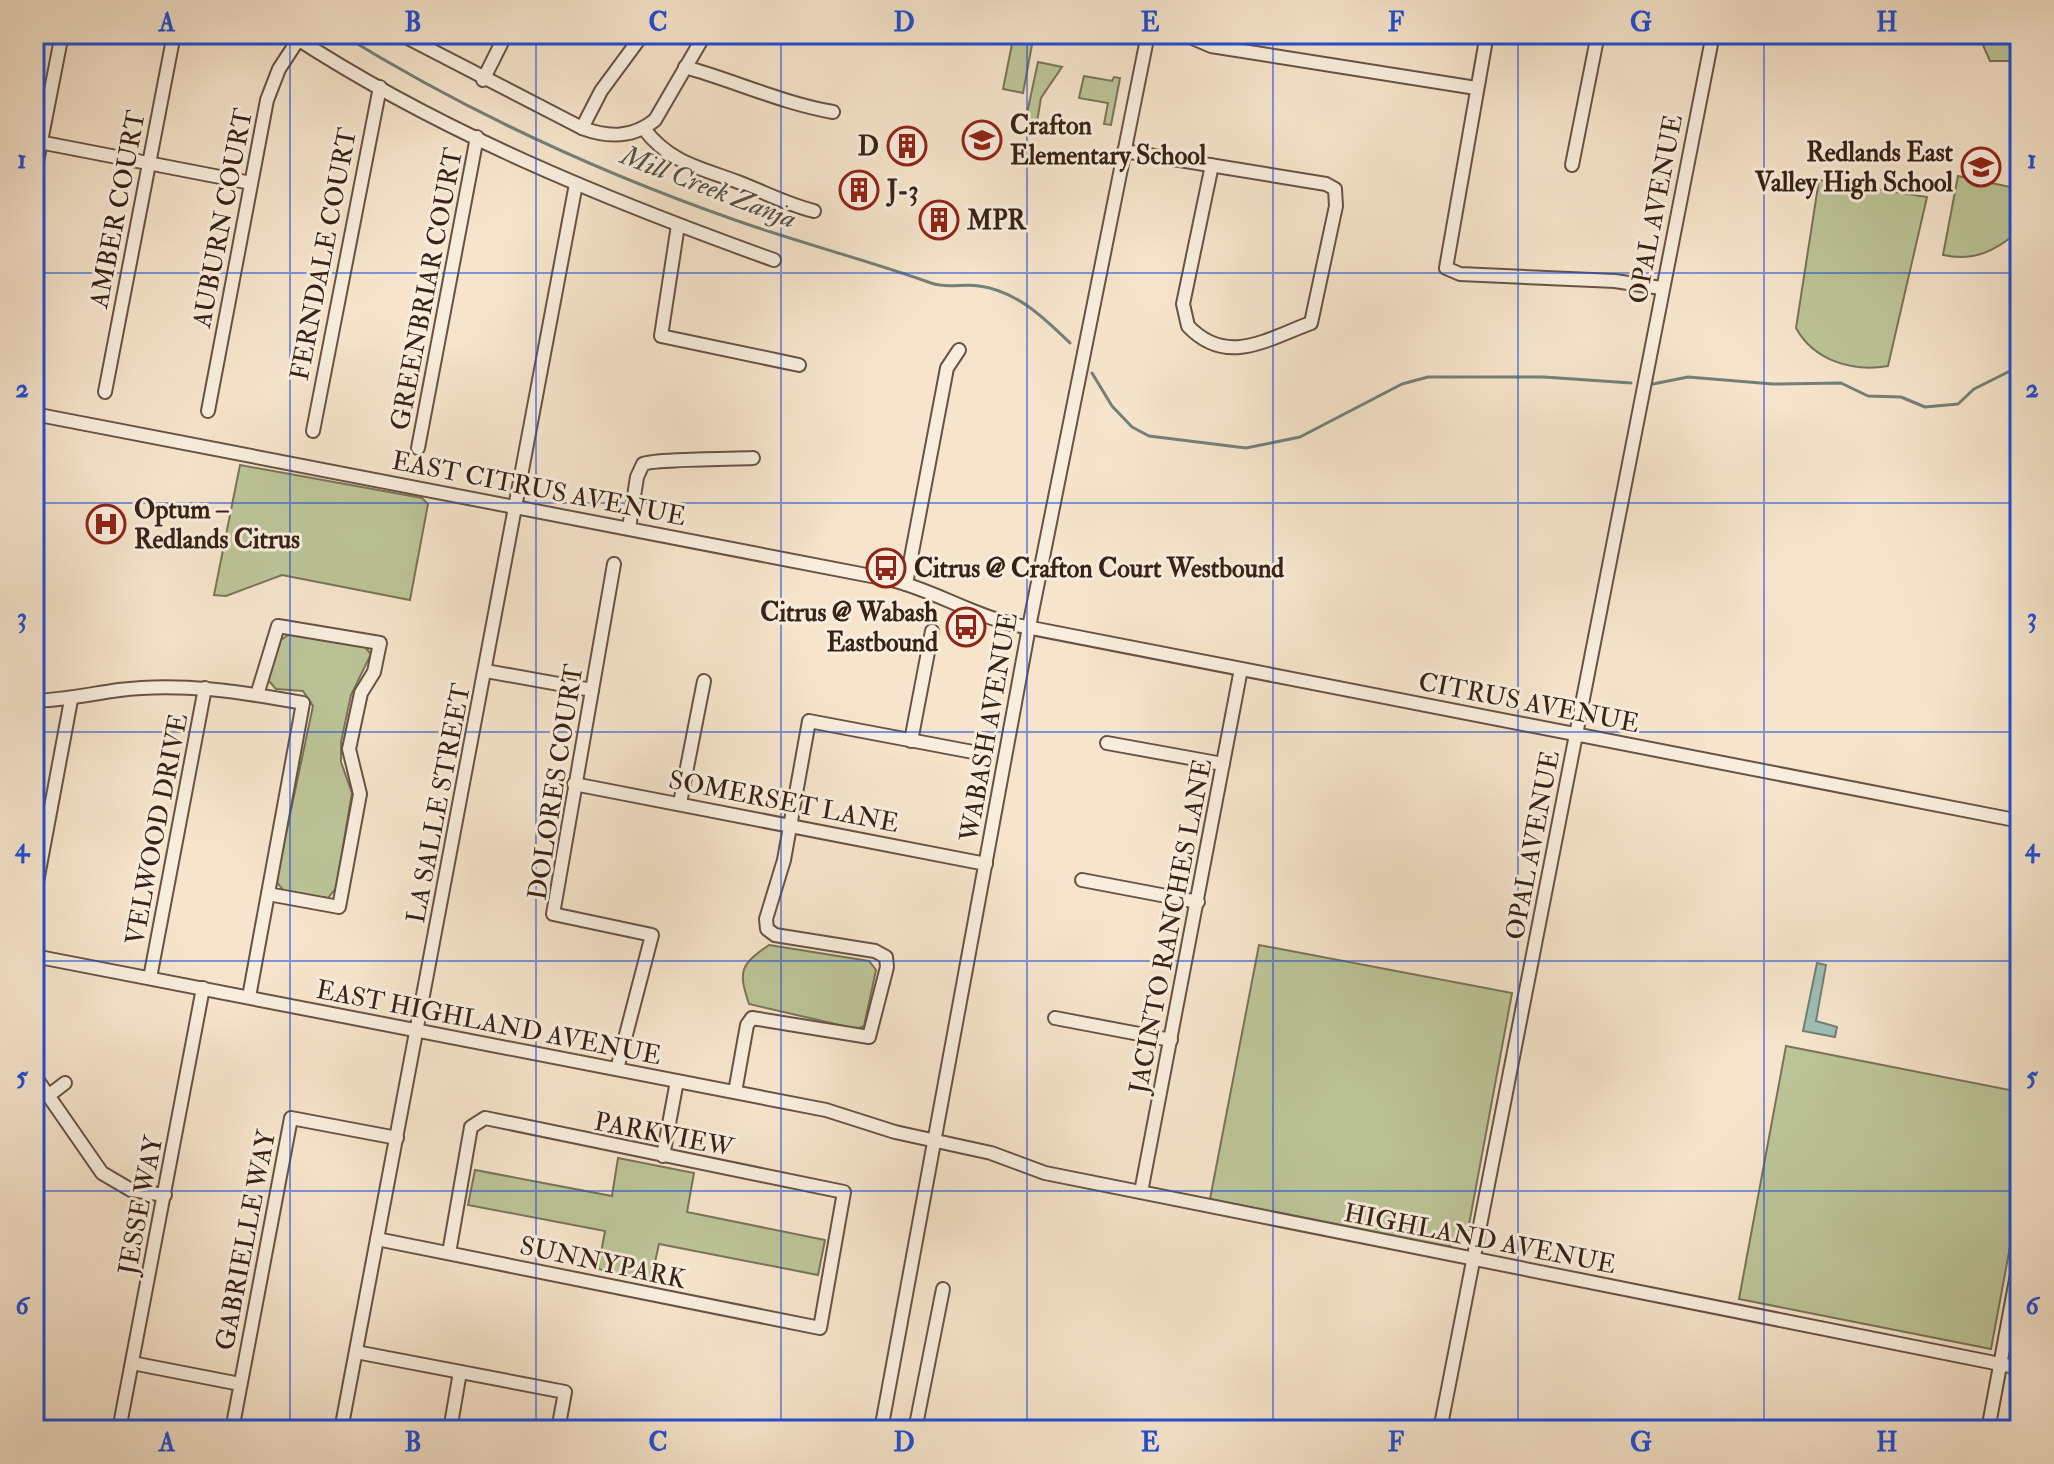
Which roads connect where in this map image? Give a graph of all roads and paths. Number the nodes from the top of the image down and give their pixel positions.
1 (62, 34) edge
2 (174, 34) edge
3 (400, 34) edge
4 (506, 34) edge
5 (643, 34) edge
6 (705, 34) edge
7 (1148, 34) edge
8 (1487, 34) edge
9 (1598, 34) edge
10 (1713, 34) edge
11 (294, 37) edge
12 (1190, 37) dead end
13 (685, 67) junction
14 (483, 80) junction
15 (380, 87) junction
16 (1476, 88) junction
17 (833, 112) dead end
18 (582, 128) junction
19 (644, 129) junction
20 (477, 137) junction
21 (37, 142) edge
22 (1124, 151) junction
23 (149, 163) junction
24 (1212, 165) junction
25 (1572, 165) dead end
26 (34, 177) edge
27 (251, 183) junction
28 (576, 184) junction
29 (814, 211) dead end
30 (678, 225) junction
31 (774, 260) dead end
32 (1661, 288) junction
33 (959, 350) dead end
34 (799, 365) dead end
35 (105, 392) dead end
36 (208, 411) dead end
37 (34, 414) edge
38 (313, 431) dead end
39 (418, 448) dead end
40 (753, 458) dead end
41 (516, 506) junction
42 (629, 528) junction
43 (614, 564) dead end
44 (906, 584) junction
45 (1029, 627) junction
46 (932, 631) dead end
47 (1241, 669) junction
48 (486, 671) junction
49 (704, 681) dead end
50 (205, 688) junction
51 (592, 690) junction
52 (257, 695) junction
53 (71, 700) junction
54 (34, 701) edge
55 (1576, 734) junction
56 (911, 741) junction
57 (1107, 743) dead end
58 (973, 752) dead end
59 (1223, 764) junction
60 (574, 784) junction
61 (680, 803) junction
62 (2020, 821) edge
63 (791, 824) junction
64 (986, 864) junction
65 (1082, 880) dead end
66 (268, 894) junction
67 (34, 898) edge
68 (1198, 902) junction
69 (34, 956) edge
70 (150, 978) junction
71 (203, 988) junction
72 (249, 997) junction
73 (1055, 1018) dead end
74 (416, 1030) junction
75 (1171, 1040) junction
76 (617, 1069) junction
77 (34, 1075) edge
78 (677, 1081) junction
79 (65, 1083) dead end
80 (735, 1092) junction
81 (48, 1096) junction
82 (397, 1138) junction
83 (934, 1140) junction
84 (663, 1156) junction
85 (1141, 1192) junction
86 (165, 1195) junction
87 (377, 1239) junction
88 (449, 1253) junction
89 (2020, 1258) edge
90 (1473, 1260) junction
91 (943, 1289) dead end
92 (820, 1328) joint
93 (356, 1352) junction
94 (132, 1363) junction
95 (2000, 1364) junction
96 (2020, 1368) edge
97 (460, 1372) junction
98 (240, 1384) junction
99 (119, 1430) edge
100 (232, 1430) edge
101 (341, 1430) edge
102 (450, 1430) edge
103 (558, 1430) edge
104 (881, 1430) edge
105 (915, 1430) edge
106 (1440, 1430) edge
107 (1988, 1430) edge

1 - 21 street
2 - 23 street, AMBER COURT
3 - 14 street
4 - 14 street
5 - 18 street
6 - 13 street
7 - 22 street, WABASH AVENUE
8 - 16 street
9 - 25 street
10 - 32 street, OPAL AVENUE
11 - 15 street
11 - 27 street, AUBURN COURT
12 - 16 street
13 - 17 street
13 - 19 street
14 - 18 street
15 - 20 street
15 - 38 street, FERNDALE COURT
16 - 32 street
18 - 19 street
19 - 29 street
20 - 28 street
20 - 39 street, GREENBRIAR COURT
21 - 23 street
21 - 26 street
22 - 24 street
22 - 45 street, WABASH AVENUE
23 - 27 street
23 - 35 street, AMBER COURT
24 - 24 street
27 - 36 street, AUBURN COURT
28 - 30 street
28 - 41 street, LA SALLE STREET
30 - 31 street
30 - 34 street
32 - 55 street, OPAL AVENUE
33 - 44 street
37 - 41 street, EAST CITRUS AVENUE
40 - 42 street
41 - 42 street, EAST CITRUS AVENUE
41 - 48 street, LA SALLE STREET
42 - 44 street, EAST CITRUS AVENUE
43 - 51 street, DOLORES COURT
44 - 45 street, EAST CITRUS AVENUE
45 - 47 street, CITRUS AVENUE
45 - 64 street, WABASH AVENUE
46 - 56 street
47 - 55 street, CITRUS AVENUE
47 - 59 street, JACINTO RANCHES LANE
48 - 51 street
48 - 74 street, LA SALLE STREET
49 - 61 street
50 - 52 street
50 - 53 street
50 - 70 street, VELWOOD DRIVE
51 - 60 street, DOLORES COURT
52 - 66 street
52 - 66 street
53 - 54 street
53 - 67 street
55 - 62 street, CITRUS AVENUE
55 - 90 street, OPAL AVENUE
56 - 58 street
56 - 63 street
57 - 59 street
59 - 68 street, JACINTO RANCHES LANE
60 - 61 street, SOMERSET LANE
60 - 76 street, DOLORES COURT
61 - 63 street, SOMERSET LANE
63 - 64 street, SOMERSET LANE
63 - 80 street
64 - 83 street, WABASH AVENUE
65 - 68 street
66 - 72 street
68 - 75 street, JACINTO RANCHES LANE
69 - 70 street, EAST HIGHLAND AVENUE
70 - 71 street, EAST HIGHLAND AVENUE
71 - 72 street, EAST HIGHLAND AVENUE
71 - 86 street, JESSE WAY
72 - 74 street, EAST HIGHLAND AVENUE
73 - 75 street
74 - 76 street, EAST HIGHLAND AVENUE
74 - 82 street, LA SALLE STREET
75 - 85 street, JACINTO RANCHES LANE
76 - 78 street, EAST HIGHLAND AVENUE
77 - 81 street
78 - 80 street, EAST HIGHLAND AVENUE
78 - 84 street
79 - 81 street
80 - 83 street, EAST HIGHLAND AVENUE
81 - 86 street
82 - 87 street, LA SALLE STREET
82 - 98 street, GABRIELLE WAY
83 - 85 street, HIGHLAND AVENUE
83 - 104 street, WABASH AVENUE
84 - 88 street, PARKVIEW
84 - 92 street, PARKVIEW
85 - 90 street, HIGHLAND AVENUE
86 - 94 street, JESSE WAY
87 - 88 street, SUNNYPARK
87 - 93 street, LA SALLE STREET
88 - 92 street, SUNNYPARK
89 - 95 street
90 - 95 street, HIGHLAND AVENUE
90 - 106 street, OPAL AVENUE
91 - 105 street
93 - 97 street
93 - 101 street, LA SALLE STREET
94 - 98 street
94 - 99 street, JESSE WAY
95 - 96 street, HIGHLAND AVENUE
95 - 107 street
97 - 102 street
97 - 103 street
98 - 100 street, GABRIELLE WAY

